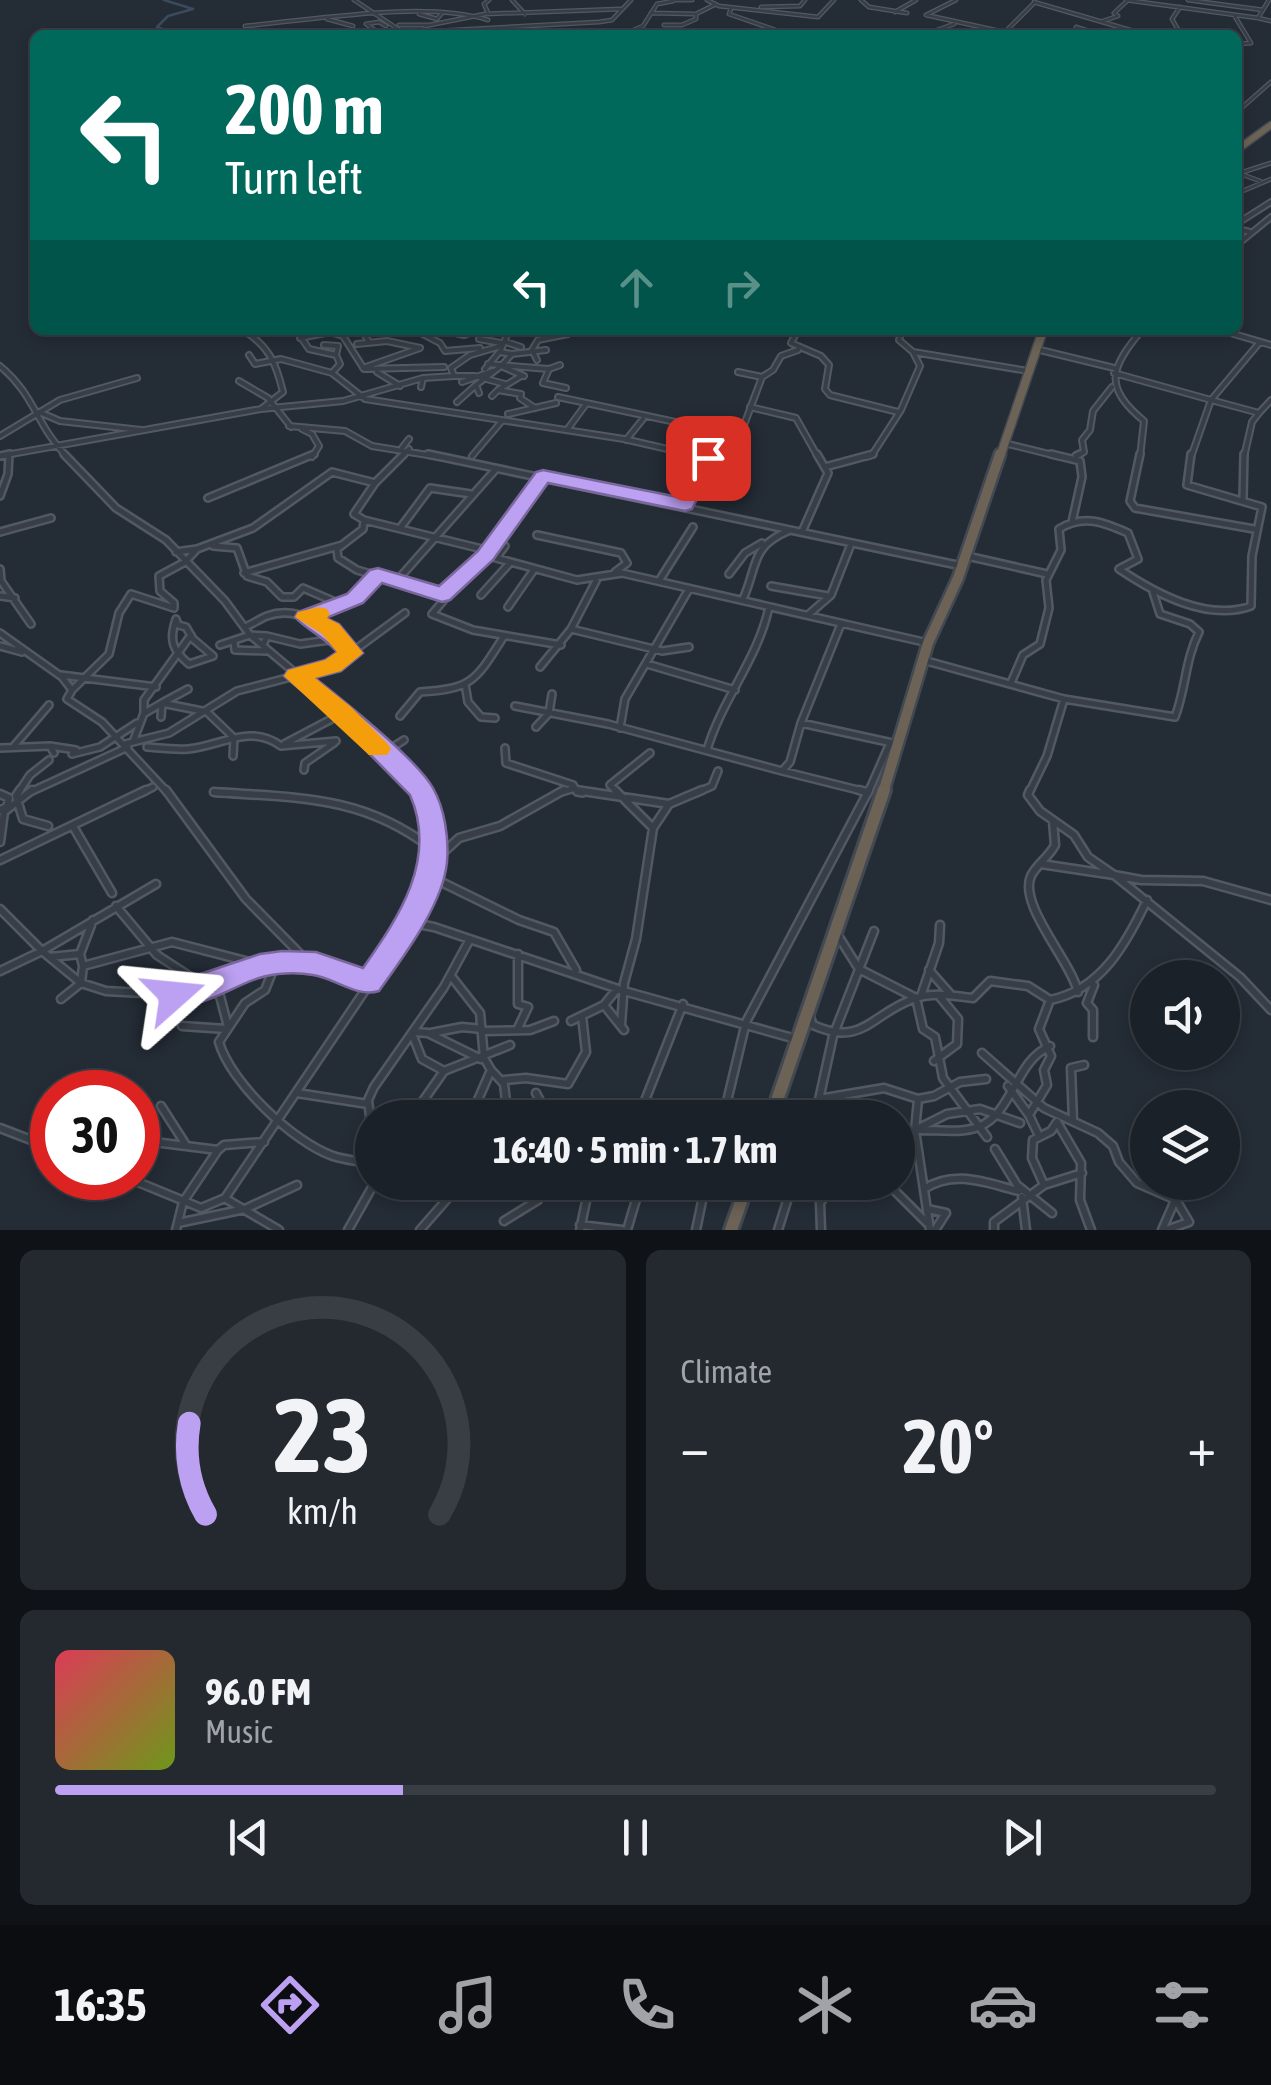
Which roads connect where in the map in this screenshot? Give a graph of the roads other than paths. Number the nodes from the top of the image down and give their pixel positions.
1 (354, 0) edge
2 (490, 0) edge
3 (512, 0) edge
4 (631, 0) edge
5 (671, 0) edge
6 (692, 0) edge
7 (707, 0) edge
8 (805, 0) edge
9 (834, 0) edge
10 (861, 0) edge
11 (916, 0) edge
12 (956, 0) edge
13 (1127, 0) edge
14 (1188, 0) edge
15 (1268, 0) edge
16 (1036, 1) edge
17 (1138, 1) edge
18 (436, 5) dead end
19 (714, 5) junction
20 (734, 7) junction
21 (743, 8) junction
22 (1180, 8) junction
23 (624, 9) junction
24 (1264, 10) junction
25 (426, 11) junction
26 (895, 12) junction
27 (1208, 12) junction
28 (908, 13) dead end
29 (525, 14) junction
30 (651, 14) junction
31 (696, 14) junction
32 (374, 15) junction
33 (475, 15) junction
34 (1234, 15) junction
35 (1204, 17) dead end
36 (326, 18) junction
37 (488, 18) junction
38 (1258, 18) junction
39 (1268, 21) edge
40 (1100, 22) junction
41 (957, 23) junction
42 (664, 25) dead end
43 (245, 26) dead end
44 (353, 26) dead end
45 (386, 26) dead end
46 (396, 26) junction
47 (1076, 27) dead end
48 (1270, 28) edge
49 (378, 30) edge
50 (401, 30) edge
51 (475, 30) edge
52 (634, 30) edge
53 (775, 30) edge
54 (937, 30) edge
55 (986, 30) edge
56 (1007, 30) edge
57 (1085, 30) edge
58 (1129, 30) edge
59 (1178, 30) edge
60 (1242, 44) edge
61 (1271, 82) edge
62 (1242, 107) edge
63 (1271, 125) edge
64 (1242, 145) edge
65 (1271, 162) edge
66 (1242, 172) edge
67 (1242, 174) edge
68 (1271, 180) edge
69 (1263, 182) junction
70 (1242, 191) edge
71 (1271, 202) edge
72 (1271, 217) edge
73 (1242, 223) edge
74 (1242, 228) edge
75 (1250, 232) junction
76 (1242, 240) edge
77 (251, 335) edge
78 (298, 335) edge
79 (320, 335) edge
80 (334, 335) edge
81 (340, 335) edge
82 (365, 335) edge
83 (422, 335) edge
84 (507, 335) edge
85 (563, 335) edge
86 (797, 335) edge
87 (900, 335) edge
88 (1041, 335) edge
89 (1139, 335) edge
90 (1237, 335) edge
91 (300, 338) junction
92 (478, 338) dead end
93 (369, 342) junction
94 (1260, 342) junction
95 (336, 344) junction
96 (357, 344) dead end
97 (324, 345) dead end
98 (1271, 345) edge
99 (503, 346) junction
100 (521, 347) dead end
101 (480, 348) dead end
102 (1036, 349) junction
103 (532, 350) junction
104 (546, 350) dead end
105 (801, 350) junction
106 (469, 351) junction
107 (913, 352) junction
108 (455, 353) dead end
109 (512, 354) junction
110 (249, 355) dead end
111 (336, 355) junction
112 (276, 359) junction
113 (536, 360) dead end
114 (0, 366) edge
115 (560, 366) dead end
116 (362, 368) junction
117 (498, 369) junction
118 (550, 369) junction
119 (374, 371) junction
120 (440, 371) junction
121 (1028, 371) junction
122 (1114, 371) junction
123 (738, 372) dead end
124 (332, 373) junction
125 (454, 376) junction
126 (474, 376) junction
127 (762, 376) junction
128 (137, 378) dead end
129 (423, 378) junction
130 (488, 380) junction
131 (239, 381) dead end
132 (429, 382) dead end
133 (462, 382) dead end
134 (506, 384) junction
135 (400, 386) junction
136 (476, 386) junction
137 (421, 387) dead end
138 (1112, 387) junction
139 (566, 388) dead end
140 (498, 390) junction
141 (479, 392) dead end
142 (492, 396) dead end
143 (365, 400) junction
144 (1211, 400) junction
145 (1271, 400) edge
146 (457, 402) dead end
147 (270, 403) junction
148 (586, 404) junction
149 (750, 407) junction
150 (534, 408) junction
151 (260, 409) junction
152 (275, 410) junction
153 (898, 412) junction
154 (39, 413) junction
155 (1259, 413) junction
156 (508, 414) dead end
157 (644, 417) junction
158 (501, 422) junction
159 (289, 426) junction
160 (148, 431) junction
161 (566, 431) junction
162 (727, 433) junction
163 (0, 436) edge
164 (409, 439) dead end
165 (626, 440) junction
166 (1004, 443) junction
167 (59, 445) junction
168 (406, 448) junction
169 (9, 454) junction
170 (0, 456) edge
171 (472, 456) dead end
172 (1073, 456) junction
173 (708, 458) junction
174 (825, 467) junction
175 (495, 470) dead end
176 (543, 476) junction
177 (375, 483) junction
178 (471, 494) junction
179 (0, 496) edge
180 (208, 498) dead end
181 (1242, 500) junction
182 (685, 505) junction
183 (51, 518) dead end
184 (364, 520) junction
185 (1072, 522) junction
186 (401, 527) junction
187 (693, 527) dead end
188 (791, 530) junction
189 (1254, 530) junction
190 (0, 532) edge
191 (802, 532) junction
192 (537, 535) dead end
193 (437, 537) junction
194 (220, 539) junction
195 (764, 542) junction
196 (851, 544) junction
197 (344, 545) junction
198 (506, 546) dead end
199 (197, 548) junction
200 (176, 552) junction
201 (485, 555) junction
202 (496, 558) junction
203 (963, 561) junction
204 (186, 562) junction
205 (509, 564) junction
206 (0, 569) edge
207 (533, 571) junction
208 (612, 572) junction
209 (244, 573) junction
210 (729, 574) dead end
211 (1048, 574) junction
212 (378, 575) junction
213 (402, 575) dead end
214 (596, 581) junction
215 (660, 582) junction
216 (3, 586) edge
217 (771, 586) dead end
218 (689, 588) junction
219 (1152, 589) junction
220 (442, 595) junction
221 (481, 595) dead end
222 (0, 596) edge
223 (828, 596) junction
224 (15, 598) junction
225 (742, 601) junction
226 (340, 604) junction
227 (508, 607) dead end
228 (769, 608) junction
229 (406, 613) dead end
230 (802, 615) junction
231 (306, 617) junction
232 (31, 624) dead end
233 (841, 624) junction
234 (245, 628) junction
235 (572, 629) junction
236 (0, 632) edge
237 (191, 635) junction
238 (250, 635) junction
239 (267, 636) junction
240 (505, 636) junction
241 (337, 639) junction
242 (234, 641) junction
243 (928, 642) junction
244 (220, 645) dead end
245 (262, 645) junction
246 (562, 645) junction
247 (0, 646) edge
248 (689, 647) dead end
249 (656, 649) junction
250 (269, 650) junction
251 (173, 651) junction
252 (24, 653) junction
253 (352, 653) junction
254 (923, 660) junction
255 (646, 664) junction
256 (540, 668) dead end
257 (58, 675) junction
258 (86, 676) junction
259 (296, 676) junction
260 (1011, 683) junction
261 (465, 684) junction
262 (156, 687) junction
263 (188, 689) dead end
264 (72, 690) junction
265 (456, 690) junction
266 (735, 690) junction
267 (466, 692) junction
268 (552, 694) dead end
269 (1064, 699) junction
270 (162, 703) junction
271 (49, 706) dead end
272 (514, 706) dead end
273 (208, 712) junction
274 (343, 712) junction
275 (144, 713) junction
276 (549, 713) junction
277 (400, 716) dead end
278 (161, 717) dead end
279 (494, 718) dead end
280 (140, 722) junction
281 (801, 723) junction
282 (536, 728) dead end
283 (620, 728) junction
284 (116, 735) junction
285 (234, 738) junction
286 (151, 739) junction
287 (404, 740) dead end
288 (895, 744) junction
289 (129, 746) junction
290 (281, 746) junction
291 (146, 747) junction
292 (0, 748) edge
293 (12, 748) junction
294 (505, 748) dead end
295 (706, 750) junction
296 (51, 753) junction
297 (650, 753) dead end
298 (382, 754) junction
299 (233, 756) dead end
300 (140, 760) junction
301 (304, 770) dead end
302 (718, 771) dead end
303 (782, 771) junction
304 (153, 787) dead end
305 (575, 788) junction
306 (214, 792) dead end
307 (867, 792) junction
308 (0, 794) edge
309 (626, 800) junction
310 (17, 801) junction
311 (669, 804) junction
312 (3, 808) edge
313 (1054, 821) junction
314 (48, 826) dead end
315 (74, 828) junction
316 (653, 828) junction
317 (0, 842) edge
318 (844, 843) junction
319 (865, 843) junction
320 (431, 848) junction
321 (0, 860) edge
322 (433, 862) junction
323 (1042, 864) junction
324 (1114, 875) junction
325 (430, 876) junction
326 (156, 884) dead end
327 (112, 893) dead end
328 (1147, 900) junction
329 (1271, 900) edge
330 (116, 906) junction
331 (0, 909) edge
332 (94, 917) junction
333 (940, 925) dead end
334 (407, 928) junction
335 (836, 931) junction
336 (874, 931) dead end
337 (470, 939) junction
338 (152, 949) junction
339 (42, 951) junction
340 (80, 954) junction
341 (518, 954) junction
342 (50, 957) junction
343 (282, 962) junction
344 (308, 962) junction
345 (260, 965) junction
346 (83, 966) junction
347 (858, 969) junction
348 (929, 970) junction
349 (0, 971) edge
350 (577, 973) junction
351 (451, 976) junction
352 (1097, 980) junction
353 (369, 982) junction
354 (81, 983) junction
355 (204, 987) junction
356 (621, 990) junction
357 (1078, 992) junction
358 (938, 995) junction
359 (951, 995) junction
360 (918, 997) junction
361 (61, 999) dead end
362 (1050, 1000) junction
363 (683, 1004) junction
364 (604, 1005) junction
365 (808, 1010) junction
366 (1271, 1010) edge
367 (582, 1016) junction
368 (572, 1020) dead end
369 (554, 1021) dead end
370 (746, 1022) junction
371 (814, 1025) junction
372 (182, 1026) dead end
373 (227, 1028) junction
374 (482, 1030) junction
375 (517, 1030) junction
376 (414, 1034) junction
377 (428, 1034) junction
378 (834, 1036) junction
379 (1093, 1037) dead end
380 (800, 1040) junction
381 (510, 1045) dead end
382 (1048, 1046) junction
383 (982, 1053) dead end
384 (482, 1059) junction
385 (934, 1061) junction
386 (1084, 1065) dead end
387 (491, 1070) junction
388 (444, 1071) junction
389 (986, 1079) dead end
390 (504, 1080) junction
391 (1011, 1083) junction
392 (948, 1087) junction
393 (296, 1093) junction
394 (536, 1093) dead end
395 (819, 1098) joint
396 (918, 1099) junction
397 (369, 1100) edge
398 (424, 1100) edge
399 (478, 1100) edge
400 (506, 1100) edge
401 (540, 1100) edge
402 (645, 1100) edge
403 (726, 1100) edge
404 (778, 1100) edge
405 (355, 1102) edge
406 (1041, 1105) junction
407 (162, 1106) dead end
408 (965, 1111) junction
409 (996, 1113) junction
410 (1029, 1115) junction
411 (279, 1118) junction
412 (1072, 1121) junction
413 (1058, 1122) junction
414 (1020, 1123) dead end
415 (978, 1127) junction
416 (0, 1128) edge
417 (915, 1130) junction
418 (1039, 1136) junction
419 (987, 1137) dead end
420 (30, 1140) edge
421 (160, 1142) edge
422 (264, 1142) junction
423 (186, 1145) junction
424 (995, 1149) dead end
425 (218, 1150) junction
426 (355, 1161) edge
427 (1082, 1173) junction
428 (1130, 1175) edge
429 (297, 1184) dead end
430 (1044, 1186) junction
431 (923, 1190) junction
432 (160, 1192) edge
433 (1022, 1193) junction
434 (225, 1198) junction
435 (366, 1200) edge
436 (446, 1200) edge
437 (538, 1200) edge
438 (586, 1200) edge
439 (635, 1200) edge
440 (702, 1200) edge
441 (742, 1200) edge
442 (787, 1200) edge
443 (822, 1200) edge
444 (904, 1200) edge
445 (1176, 1200) joint
446 (183, 1202) junction
447 (246, 1209) junction
448 (927, 1209) junction
449 (1052, 1213) dead end
450 (504, 1221) dead end
451 (177, 1226) edge
452 (580, 1227) edge
453 (931, 1228) edge
454 (279, 1230) edge
455 (348, 1230) edge
456 (420, 1230) edge
457 (624, 1230) edge
458 (696, 1230) edge
459 (732, 1230) edge
460 (778, 1230) edge
461 (822, 1230) edge
462 (994, 1230) edge
463 (1026, 1230) edge
464 (1091, 1230) edge
465 (1164, 1230) edge

1 - 32 street
2 - 37 street
3 - 29 street
4 - 23 street
5 - 6 street
5 - 30 street
7 - 19 street
8 - 21 street
9 - 21 street
10 - 26 street
11 - 26 street
12 - 41 street
13 - 17 street
13 - 40 street
14 - 24 street
15 - 24 street
16 - 40 street
16 - 56 street
17 - 22 street
18 - 25 street
19 - 20 street
19 - 31 street
20 - 21 street
20 - 53 street
22 - 27 street
22 - 59 street
23 - 29 street
23 - 51 street
24 - 38 street
25 - 32 street
25 - 33 street
26 - 28 street
27 - 34 street
27 - 35 street
29 - 37 street
30 - 31 street
30 - 52 street
31 - 42 street
32 - 36 street
32 - 46 street
33 - 37 street
33 - 46 street
34 - 38 street
34 - 60 street
36 - 43 street
36 - 44 street
38 - 39 street
39 - 48 street
40 - 58 street
41 - 54 street
41 - 55 street
45 - 49 street
46 - 50 street
47 - 57 street
61 - 62 street
63 - 64 highway
65 - 66 street
67 - 69 street
68 - 69 street
69 - 70 street
71 - 73 street
72 - 75 street
74 - 75 street
75 - 76 street
77 - 112 street
78 - 91 street
79 - 91 street
80 - 95 street
81 - 116 street
82 - 93 street
83 - 106 street
84 - 99 street
85 - 103 street
86 - 105 street
87 - 107 street
88 - 102 highway
89 - 122 street
90 - 94 street
91 - 111 street
92 - 99 street
93 - 96 street
93 - 116 street
94 - 98 street
94 - 144 street
95 - 97 street
95 - 111 street
99 - 100 street
99 - 109 street
99 - 117 street
99 - 125 street
101 - 106 street
102 - 121 highway
102 - 122 street
103 - 104 street
103 - 109 street
103 - 113 street
105 - 127 street
105 - 153 street
106 - 108 street
107 - 121 street
107 - 153 street
109 - 117 street
110 - 112 street
111 - 124 street
112 - 124 street
112 - 147 street
114 - 154 street
115 - 118 street
116 - 119 street
117 - 118 street
117 - 126 street
117 - 130 street
117 - 134 street
118 - 139 street
119 - 120 street
119 - 135 street
120 - 125 street
120 - 129 street
120 - 132 street
121 - 166 highway
122 - 138 street
122 - 144 street
123 - 127 street
124 - 143 street
125 - 126 street
126 - 130 street
126 - 133 street
127 - 149 street
128 - 154 street
129 - 135 street
129 - 137 street
130 - 134 street
130 - 136 street
131 - 147 street
134 - 140 street
135 - 143 street
136 - 141 street
136 - 146 street
138 - 172 street
138 - 189 street
140 - 142 street
140 - 150 street
143 - 152 street
143 - 158 street
144 - 155 street
144 - 181 street
145 - 155 street
147 - 151 street
147 - 152 street
148 - 150 street
148 - 157 street
148 - 161 street
149 - 162 street
149 - 174 street
150 - 156 street
151 - 152 street
151 - 160 street
152 - 159 street
153 - 174 street
154 - 160 street
154 - 163 street
154 - 167 street
155 - 181 street
157 - 162 street
157 - 165 street
158 - 161 street
158 - 171 street
159 - 168 street
159 - 180 street
160 - 167 street
161 - 165 street
162 - 173 street
164 - 168 street
165 - 173 street
166 - 172 street
166 - 203 highway
167 - 169 street
167 - 200 street
168 - 176 street
168 - 177 street
169 - 170 street
169 - 179 street
172 - 185 street
173 - 182 street
174 - 191 street
175 - 178 street
176 - 182 street
176 - 201 street
177 - 184 street
177 - 194 street
178 - 186 street
178 - 193 street
181 - 189 street
182 - 188 street
183 - 190 street
184 - 186 street
184 - 197 street
185 - 211 street
185 - 219 street
186 - 193 street
187 - 215 street
188 - 191 street
188 - 195 street
189 - 219 street
191 - 196 street
192 - 208 street
193 - 201 street
193 - 213 street
194 - 199 street
194 - 209 street
195 - 210 street
195 - 225 street
196 - 203 street
196 - 223 street
197 - 209 street
197 - 212 street
198 - 202 street
199 - 200 street
199 - 204 street
200 - 204 street
201 - 202 street
201 - 220 street
202 - 205 street
203 - 211 street
203 - 243 highway
204 - 234 street
204 - 258 street
205 - 207 street
205 - 221 street
206 - 216 street
207 - 214 street
207 - 227 street
208 - 214 street
208 - 215 street
209 - 226 street
211 - 260 street
212 - 220 street
212 - 226 street
214 - 235 street
215 - 218 street
216 - 224 street
217 - 223 street
218 - 225 street
218 - 249 street
219 - 269 street
220 - 240 street
222 - 224 street
223 - 230 street
224 - 232 street
225 - 228 street
226 - 231 street
228 - 230 street
228 - 266 street
229 - 253 street
230 - 233 street
231 - 234 street
231 - 241 street
233 - 243 street
233 - 281 street
234 - 238 street
235 - 246 street
235 - 249 street
236 - 252 street
237 - 251 street
237 - 251 street
237 - 251 street
238 - 239 street
238 - 242 street
238 - 245 street
239 - 241 street
239 - 245 street
240 - 246 street
240 - 261 street
241 - 253 street
242 - 244 street
242 - 250 street
243 - 254 highway
245 - 250 street
246 - 256 street
247 - 252 street
248 - 249 street
249 - 255 street
250 - 259 street
251 - 262 street
252 - 257 street
253 - 259 street
254 - 260 street
254 - 288 highway
255 - 266 street
255 - 283 street
257 - 258 street
257 - 264 street
258 - 262 street
258 - 264 street
259 - 273 street
259 - 274 street
260 - 269 street
261 - 265 street
261 - 267 street
262 - 275 street
263 - 270 street
264 - 284 street
265 - 267 street
265 - 277 street
266 - 295 street
267 - 279 street
268 - 276 street
269 - 313 street
270 - 273 street
270 - 275 street
270 - 278 street
271 - 293 street
272 - 276 street
273 - 285 street
273 - 286 street
274 - 290 street
274 - 298 street
275 - 280 street
276 - 282 street
276 - 283 street
280 - 284 street
280 - 289 street
281 - 288 street
281 - 303 street
283 - 295 street
284 - 289 street
284 - 296 street
285 - 290 street
285 - 291 street
285 - 299 street
286 - 289 street
286 - 291 street
287 - 298 street
288 - 307 street
288 - 319 highway
289 - 300 street
289 - 310 street
290 - 301 street
291 - 300 street
292 - 293 street
293 - 296 street
294 - 305 street
295 - 303 street
296 - 310 street
297 - 309 street
298 - 320 street
300 - 344 street
302 - 311 street
303 - 307 street
304 - 315 street
305 - 309 street
305 - 322 street
306 - 320 street
307 - 318 street
308 - 312 street
309 - 311 street
309 - 316 street
310 - 312 street
310 - 314 street
311 - 316 street
312 - 317 street
313 - 323 street
313 - 324 street
315 - 321 street
315 - 327 street
316 - 356 street
318 - 319 street
318 - 370 street
319 - 335 highway
320 - 322 street
322 - 325 street
323 - 324 street
323 - 357 street
324 - 328 street
324 - 329 street
325 - 334 street
325 - 350 street
326 - 330 street
328 - 352 street
328 - 366 street
330 - 332 street
330 - 338 street
331 - 339 street
332 - 339 street
332 - 340 street
333 - 348 street
334 - 337 street
334 - 353 street
335 - 347 street
335 - 365 highway
336 - 347 street
337 - 341 street
337 - 351 street
338 - 345 street
338 - 346 street
338 - 355 street
339 - 342 street
339 - 349 street
340 - 342 street
340 - 346 street
341 - 350 street
341 - 375 street
342 - 354 street
343 - 344 street
343 - 345 street
343 - 373 street
344 - 353 street
345 - 355 street
346 - 354 street
347 - 360 street
347 - 378 street
348 - 359 street
348 - 360 street
350 - 356 street
351 - 374 street
351 - 376 street
352 - 357 street
352 - 379 street
353 - 393 street
354 - 355 street
354 - 361 street
355 - 373 street
356 - 363 street
356 - 364 street
356 - 364 street
357 - 362 street
358 - 359 street
358 - 360 street
358 - 385 street
359 - 362 street
360 - 378 street
360 - 385 street
362 - 382 street
363 - 370 street
363 - 402 street
364 - 367 street
365 - 371 street
365 - 380 highway
367 - 368 street
367 - 390 street
369 - 375 street
370 - 380 street
370 - 403 street
371 - 378 street
371 - 380 street
372 - 373 street
373 - 411 street
374 - 375 street
374 - 377 street
374 - 384 street
376 - 377 street
376 - 388 street
376 - 397 street
377 - 384 street
378 - 395 street
380 - 404 highway
381 - 384 street
382 - 391 street
382 - 406 street
383 - 391 street
384 - 387 street
384 - 388 street
385 - 392 street
386 - 412 street
387 - 390 street
387 - 399 street
388 - 398 street
389 - 392 street
390 - 400 street
391 - 406 street
391 - 409 street
391 - 410 street
392 - 396 street
392 - 408 street
393 - 405 street
393 - 411 street
394 - 401 street
395 - 396 street
396 - 417 street
406 - 410 street
406 - 412 street
406 - 413 street
407 - 423 street
408 - 409 street
408 - 415 street
408 - 417 street
409 - 414 street
409 - 415 street
410 - 418 street
411 - 422 street
411 - 426 street
412 - 428 street
413 - 418 street
413 - 427 street
415 - 417 street
415 - 419 street
416 - 420 street
417 - 431 street
418 - 430 street
421 - 423 street
422 - 425 street
422 - 434 street
423 - 425 street
424 - 433 street
425 - 446 street
427 - 430 street
427 - 464 street
429 - 447 street
430 - 433 street
431 - 433 street
431 - 448 street
432 - 446 street
433 - 449 street
433 - 462 street
433 - 463 street
434 - 446 street
434 - 447 street
435 - 455 street
436 - 456 street
437 - 450 street
438 - 452 street
439 - 457 street
440 - 458 street
441 - 459 highway
442 - 460 street
443 - 461 street
444 - 453 street
445 - 465 street
445 - 465 street
446 - 451 street
447 - 451 street
447 - 454 street
448 - 453 street
448 - 453 street
452 - 457 street

